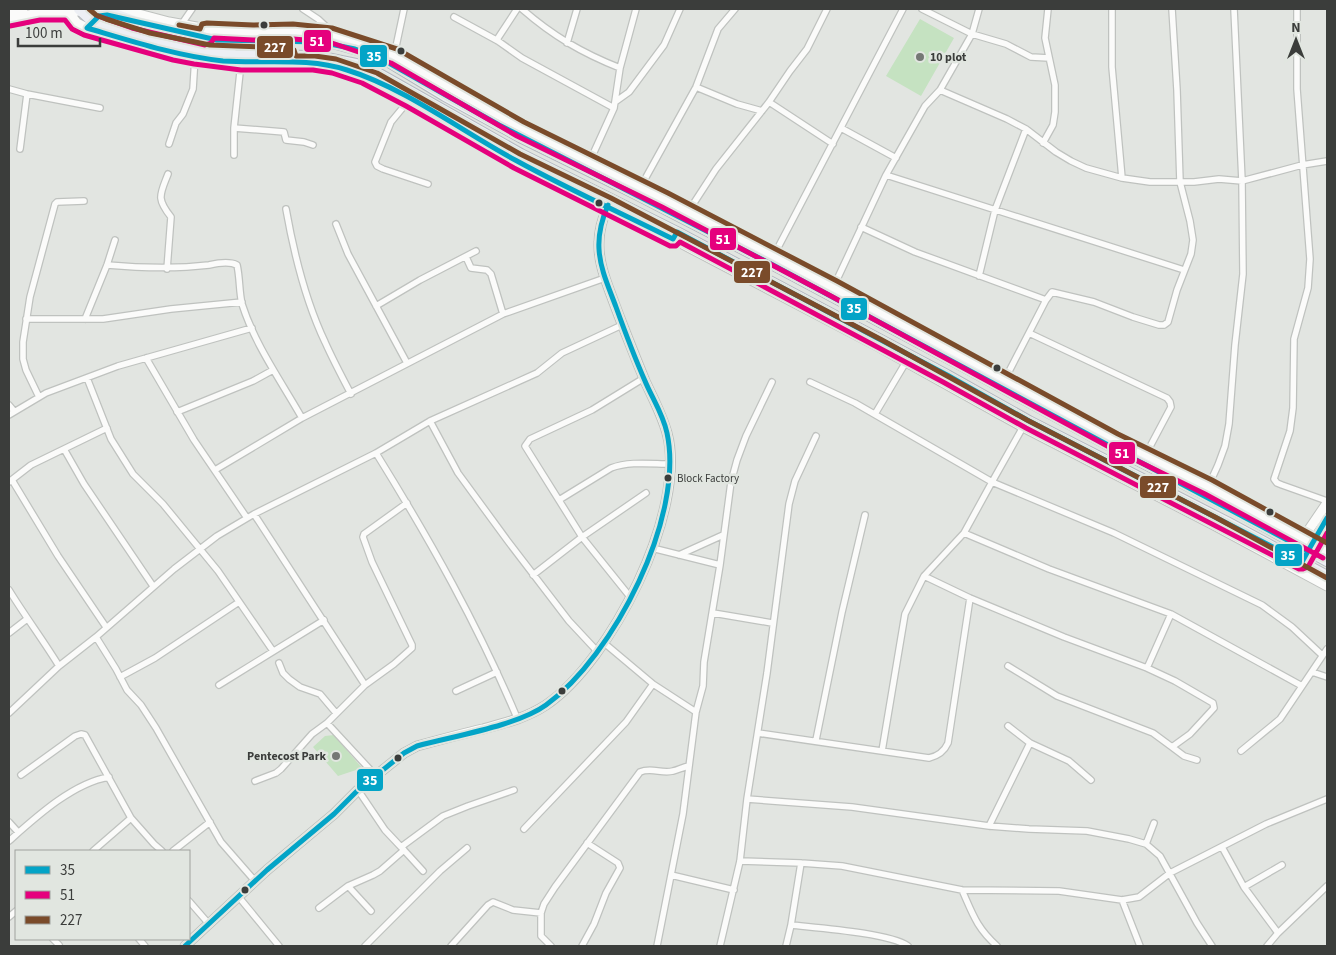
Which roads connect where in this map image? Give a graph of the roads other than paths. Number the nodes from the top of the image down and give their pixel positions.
1 (24, 9) edge
2 (100, 9) edge
3 (192, 9) edge
4 (303, 9) edge
5 (404, 9) edge
6 (517, 9) edge
7 (522, 9) edge
8 (577, 9) edge
9 (636, 9) edge
10 (680, 9) edge
11 (735, 9) edge
12 (827, 9) edge
13 (903, 9) edge
14 (922, 9) edge
15 (979, 9) edge
16 (1048, 9) edge
17 (1112, 9) edge
18 (1172, 9) edge
19 (1234, 9) edge
20 (1297, 9) edge
21 (67, 10) edge
22 (80, 10) edge
23 (9, 13) edge
24 (120, 13) edge
25 (454, 17) dead end
26 (9, 19) edge
27 (89, 24) junction
28 (181, 25) junction
29 (207, 34) junction
30 (972, 34) junction
31 (335, 36) junction
32 (498, 41) junction
33 (567, 43) junction
34 (394, 56) junction
35 (195, 57) junction
36 (288, 58) junction
37 (1048, 58) junction
38 (241, 62) junction
39 (406, 66) junction
40 (620, 68) junction
41 (696, 87) junction
42 (9, 89) edge
43 (940, 90) junction
44 (27, 94) junction
45 (410, 99) junction
46 (769, 102) junction
47 (615, 105) junction
48 (100, 108) dead end
49 (762, 110) junction
50 (234, 128) junction
51 (841, 128) junction
52 (1026, 129) junction
53 (1042, 143) junction
54 (169, 144) dead end
55 (833, 144) junction
56 (312, 146) dead end
57 (20, 149) dead end
58 (234, 155) dead end
59 (519, 158) junction
60 (896, 158) junction
61 (1327, 161) edge
62 (588, 163) junction
63 (1302, 165) junction
64 (168, 174) dead end
65 (886, 175) junction
66 (1122, 178) junction
67 (1242, 181) junction
68 (1180, 182) junction
69 (428, 184) dead end
70 (640, 188) junction
71 (84, 202) dead end
72 (608, 205) junction
73 (286, 209) dead end
74 (995, 210) junction
75 (688, 212) junction
76 (336, 224) dead end
77 (861, 227) junction
78 (675, 236) junction
79 (114, 240) dead end
80 (476, 251) dead end
81 (466, 257) junction
82 (773, 257) junction
83 (107, 265) junction
84 (167, 269) junction
85 (1184, 270) junction
86 (979, 276) junction
87 (605, 278) junction
88 (833, 288) junction
89 (1046, 300) junction
90 (242, 302) junction
91 (376, 306) junction
92 (503, 314) junction
93 (26, 319) junction
94 (85, 319) junction
95 (622, 325) junction
96 (252, 328) junction
97 (1029, 333) junction
98 (146, 358) junction
99 (906, 362) junction
100 (407, 363) junction
101 (957, 363) junction
102 (273, 370) junction
103 (948, 374) junction
104 (87, 378) junction
105 (644, 378) junction
106 (1004, 381) junction
107 (772, 382) dead end
108 (810, 382) dead end
109 (351, 394) junction
110 (39, 397) junction
111 (9, 405) edge
112 (177, 412) junction
113 (12, 413) edge
114 (875, 414) junction
115 (302, 418) junction
116 (430, 421) junction
117 (1023, 427) junction
118 (107, 428) junction
119 (816, 436) dead end
120 (1114, 444) junction
121 (64, 449) junction
122 (376, 453) junction
123 (1145, 456) junction
124 (671, 464) junction
125 (215, 470) junction
126 (11, 481) edge
127 (992, 482) junction
128 (1208, 487) junction
129 (646, 493) dead end
130 (1163, 494) junction
131 (559, 500) junction
132 (1327, 502) edge
133 (407, 503) junction
134 (254, 514) junction
135 (865, 515) dead end
136 (247, 518) junction
137 (1323, 520) edge
138 (1286, 529) junction
139 (964, 533) junction
140 (723, 535) junction
141 (582, 537) junction
142 (1300, 542) junction
143 (1327, 545) edge
144 (1310, 547) junction
145 (652, 548) junction
146 (199, 550) junction
147 (1327, 552) edge
148 (679, 555) junction
149 (1291, 556) junction
150 (1327, 560) edge
151 (1302, 562) junction
152 (720, 565) junction
153 (533, 575) junction
154 (924, 576) junction
155 (1327, 576) edge
156 (153, 586) junction
157 (1327, 586) edge
158 (9, 590) edge
159 (631, 598) junction
160 (970, 598) junction
161 (239, 602) junction
162 (712, 613) junction
163 (1171, 614) junction
164 (27, 619) junction
165 (324, 620) junction
166 (772, 623) junction
167 (106, 627) junction
168 (9, 633) edge
169 (96, 637) junction
170 (603, 642) junction
171 (1327, 649) edge
172 (273, 651) junction
173 (597, 651) junction
174 (1322, 655) junction
175 (279, 663) dead end
176 (59, 666) junction
177 (1008, 666) dead end
178 (1146, 668) junction
179 (497, 672) junction
180 (1312, 672) junction
181 (120, 677) junction
182 (1327, 677) edge
183 (654, 684) junction
184 (219, 685) dead end
185 (365, 685) junction
186 (1302, 686) junction
187 (456, 691) dead end
188 (696, 712) junction
189 (9, 713) edge
190 (336, 713) junction
191 (518, 720) junction
192 (327, 723) junction
193 (1008, 726) dead end
194 (758, 733) junction
195 (816, 740) junction
196 (1030, 742) junction
197 (1172, 747) junction
198 (882, 751) junction
199 (1241, 751) dead end
200 (1197, 760) dead end
201 (689, 766) junction
202 (21, 775) dead end
203 (376, 776) junction
204 (109, 777) junction
205 (1091, 780) dead end
206 (255, 781) dead end
207 (358, 790) junction
208 (514, 790) dead end
209 (746, 799) junction
210 (1327, 799) edge
211 (131, 818) junction
212 (9, 822) edge
213 (210, 822) junction
214 (1154, 823) dead end
215 (988, 826) junction
216 (524, 829) dead end
217 (18, 832) junction
218 (9, 841) edge
219 (587, 843) junction
220 (1146, 844) junction
221 (1222, 847) junction
222 (403, 848) junction
223 (467, 848) dead end
224 (94, 850) edge
225 (161, 850) edge
226 (174, 850) edge
227 (740, 861) junction
228 (801, 863) junction
229 (1282, 865) dead end
230 (423, 871) dead end
231 (1170, 873) junction
232 (671, 875) junction
233 (255, 881) junction
234 (348, 886) junction
235 (1327, 886) edge
236 (1244, 888) junction
237 (734, 890) junction
238 (962, 890) junction
239 (238, 896) junction
240 (1122, 900) junction
241 (190, 902) edge
242 (319, 908) dead end
243 (371, 911) dead end
244 (540, 913) junction
245 (209, 924) junction
246 (791, 925) junction
247 (1278, 933) junction
248 (1139, 945) edge
249 (185, 946) edge
250 (279, 946) edge
251 (365, 946) edge
252 (451, 946) edge
253 (551, 946) edge
254 (582, 946) edge
255 (657, 946) edge
256 (720, 946) edge
257 (786, 946) edge
258 (908, 946) edge
259 (997, 946) edge
260 (1130, 946) edge
261 (1212, 946) edge
262 (1267, 946) edge

1 - 23 street
2 - 22 street
2 - 24 main road
3 - 28 street
4 - 31 street
5 - 34 street
6 - 32 street
7 - 33 street
8 - 33 street
9 - 40 street
10 - 47 street
11 - 41 street
12 - 46 street
13 - 51 street
14 - 30 street
15 - 30 street
16 - 37 street
17 - 66 street
18 - 68 street
19 - 67 street
20 - 63 street
21 - 22 street
21 - 26 street
21 - 27 street
22 - 27 main road
24 - 27 main road
24 - 28 street
24 - 29 main road
25 - 32 street
27 - 35 street
27 - 36 main road
28 - 29 street
29 - 31 street
29 - 39 main road
30 - 37 street
30 - 43 street
31 - 34 street
32 - 47 street
33 - 40 street
34 - 39 street
35 - 38 street
35 - 54 street
36 - 38 street
36 - 45 street
36 - 59 main road
37 - 53 street
38 - 50 street
39 - 62 street
39 - 101 main road
40 - 47 street
41 - 49 street
41 - 70 street
42 - 44 street
43 - 52 street
43 - 60 street
44 - 48 street
44 - 57 street
45 - 59 street
45 - 69 street
46 - 49 street
46 - 55 street
47 - 62 street
49 - 75 street
50 - 56 street
50 - 58 street
51 - 55 street
51 - 60 street
52 - 53 street
52 - 74 street
53 - 66 street
55 - 82 street
59 - 72 street
59 - 78 main road
60 - 65 street
61 - 63 street
62 - 70 street
63 - 67 street
63 - 132 street
64 - 84 street
65 - 74 street
65 - 77 street
66 - 68 street
67 - 68 street
67 - 128 street
68 - 85 street
70 - 75 street
71 - 93 street
72 - 78 street
72 - 87 street
73 - 109 street
74 - 85 street
74 - 86 street
75 - 82 street
76 - 91 street
77 - 86 street
77 - 88 street
78 - 99 street
78 - 103 main road
79 - 83 street
80 - 81 street
81 - 91 street
81 - 92 street
82 - 88 street
83 - 84 street
83 - 94 street
84 - 90 street
85 - 89 street
86 - 89 street
87 - 92 street
87 - 95 street
88 - 106 street
89 - 97 street
90 - 94 street
90 - 96 street
91 - 100 street
92 - 100 street
93 - 94 street
93 - 110 street
95 - 105 street
95 - 116 street
96 - 98 street
96 - 102 street
97 - 106 street
97 - 123 street
98 - 104 street
98 - 112 street
99 - 114 street
99 - 117 street
100 - 109 street
101 - 103 main road
101 - 120 main road
102 - 112 street
102 - 115 street
103 - 130 main road
104 - 110 street
104 - 118 street
105 - 124 street
105 - 131 street
106 - 120 street
107 - 140 street
108 - 114 street
109 - 115 street
110 - 113 street
111 - 113 street
112 - 125 street
114 - 127 street
115 - 125 street
116 - 122 street
116 - 153 street
117 - 127 street
117 - 130 street
118 - 121 street
118 - 146 street
119 - 166 street
120 - 123 street
120 - 142 main road
121 - 126 street
121 - 156 street
122 - 133 street
122 - 134 street
123 - 128 street
124 - 131 street
124 - 145 street
125 - 136 street
126 - 167 street
127 - 139 street
127 - 174 street
128 - 138 street
129 - 141 street
130 - 149 main road
130 - 157 street
131 - 141 street
132 - 137 street
133 - 179 street
133 - 185 street
134 - 136 street
134 - 165 street
135 - 195 street
136 - 146 street
137 - 138 street
137 - 142 street
137 - 143 street
137 - 144 street
138 - 142 street
139 - 154 street
139 - 163 street
140 - 148 street
140 - 152 street
141 - 153 street
141 - 159 street
142 - 144 main road
142 - 149 street
144 - 147 street
144 - 150 main road
144 - 151 street
145 - 148 street
145 - 159 street
146 - 156 street
146 - 161 street
148 - 152 street
149 - 151 main road
151 - 155 main road
152 - 162 street
153 - 173 street
154 - 160 street
154 - 198 street
156 - 167 street
158 - 164 street
159 - 170 street
160 - 178 street
160 - 198 street
161 - 172 street
161 - 181 street
162 - 166 street
162 - 188 street
163 - 178 street
163 - 186 street
164 - 168 street
164 - 176 street
165 - 172 street
165 - 185 street
166 - 194 street
167 - 169 street
169 - 176 street
169 - 181 street
170 - 173 street
170 - 183 street
171 - 174 street
172 - 184 street
173 - 191 street
174 - 180 street
175 - 190 street
176 - 189 street
177 - 197 street
178 - 197 street
179 - 187 street
179 - 191 street
180 - 182 street
180 - 186 street
181 - 213 street
183 - 188 street
183 - 216 street
185 - 190 street
186 - 199 street
188 - 201 street
190 - 192 street
191 - 203 street
192 - 203 street
192 - 206 street
193 - 196 street
194 - 195 street
194 - 209 street
195 - 198 street
196 - 205 street
196 - 215 street
197 - 200 street
201 - 219 street
201 - 232 street
202 - 204 street
203 - 207 street
204 - 211 street
204 - 217 street
207 - 222 street
207 - 233 street
208 - 222 street
209 - 215 street
209 - 227 street
210 - 221 street
211 - 224 street
211 - 225 street
212 - 217 street
213 - 226 street
213 - 233 street
214 - 220 street
215 - 220 street
217 - 218 street
219 - 244 street
219 - 254 street
220 - 231 street
221 - 231 street
221 - 236 street
222 - 230 street
222 - 234 street
223 - 251 street
227 - 228 street
227 - 237 street
228 - 238 street
228 - 246 street
229 - 236 street
231 - 240 street
231 - 261 street
232 - 237 street
232 - 255 street
233 - 239 street
234 - 242 street
234 - 243 street
235 - 247 street
236 - 247 street
237 - 256 street
238 - 240 street
238 - 259 street
239 - 245 street
239 - 250 street
240 - 248 street
241 - 245 street
244 - 252 street
244 - 253 street
245 - 249 street
246 - 257 street
246 - 258 street
247 - 262 street
248 - 260 street

